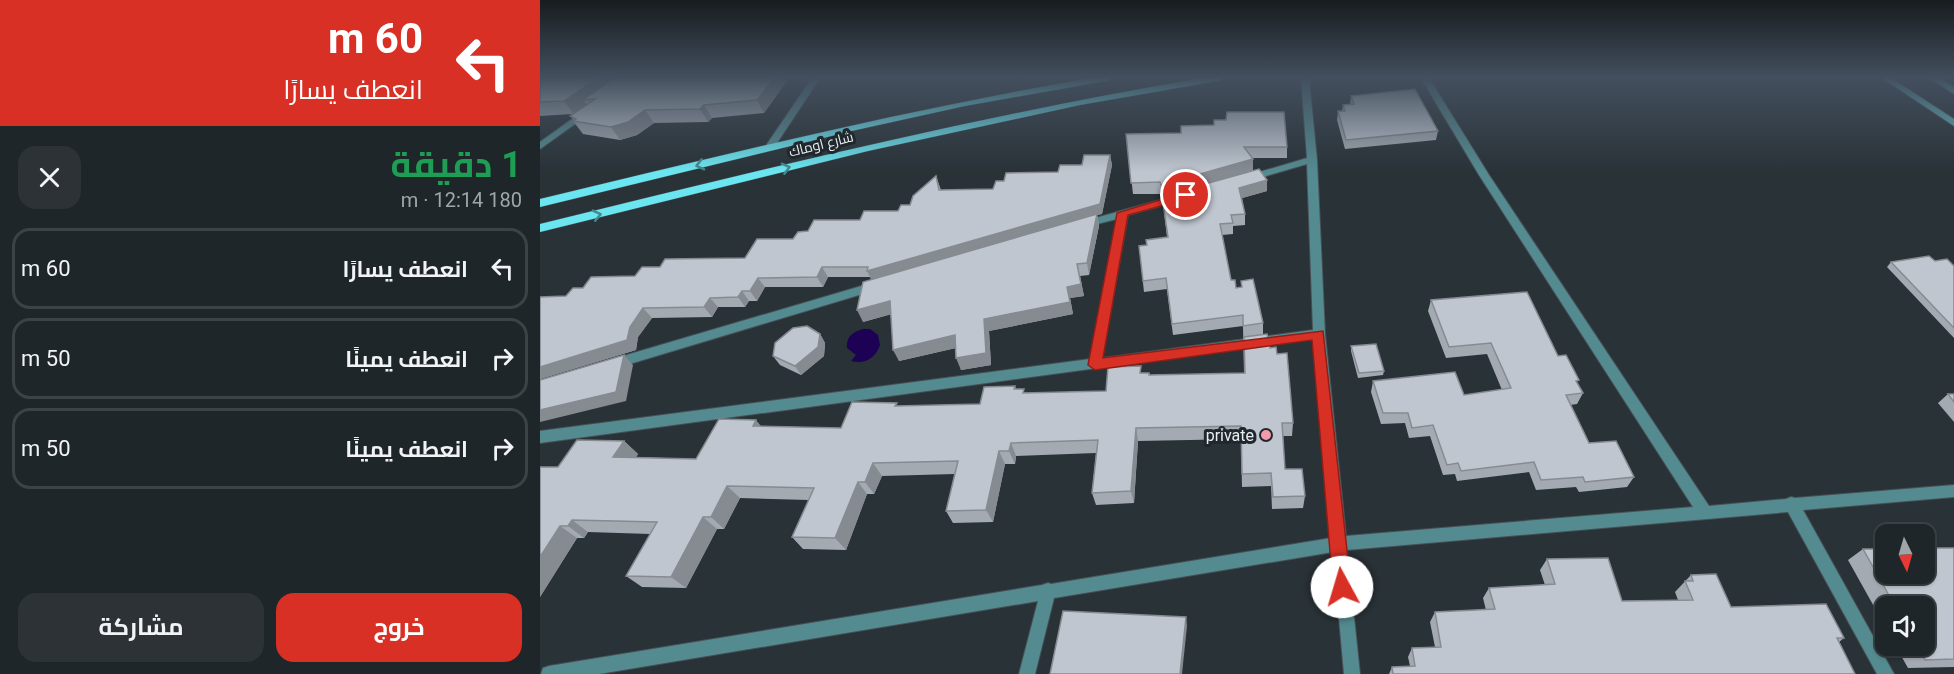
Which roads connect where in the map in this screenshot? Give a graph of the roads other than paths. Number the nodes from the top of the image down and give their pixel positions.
1 (590, 109) edge
2 (795, 109) edge
3 (936, 109) edge
4 (1045, 109) edge
5 (1308, 109) edge
6 (1444, 109) edge
7 (1934, 109) edge
8 (1954, 123) edge
9 (540, 146) edge
10 (770, 147) junction
11 (1312, 160) junction
12 (1234, 182) edge
13 (1190, 194) edge
14 (540, 203) edge
15 (1123, 213) junction
16 (1078, 226) edge
17 (540, 228) edge
18 (884, 284) edge
19 (1319, 334) junction
20 (1095, 365) junction
21 (597, 368) edge
22 (540, 437) edge
23 (1954, 491) edge
24 (1791, 503) junction
25 (1704, 511) junction
26 (1337, 544) junction
27 (1048, 590) junction
28 (549, 674) edge
29 (1027, 674) edge
30 (1352, 674) edge
31 (1886, 674) edge

1 - 9 street
2 - 10 street
3 - 10 main road, شارع اوماك
17 -> 4 main road, شارع اوماك
5 - 11 street
6 - 25 street
7 - 8 main road
10 -> 14 main road, شارع اوماك
11 - 12 street
11 - 19 street
13 - 15 street
15 - 16 street
15 - 20 street
18 - 21 street
19 - 20 street
19 - 26 street
20 - 22 street
23 - 24 street
24 - 25 street
24 - 31 street
25 - 26 street
26 - 27 street
26 - 30 street
27 - 28 street
27 - 29 street

